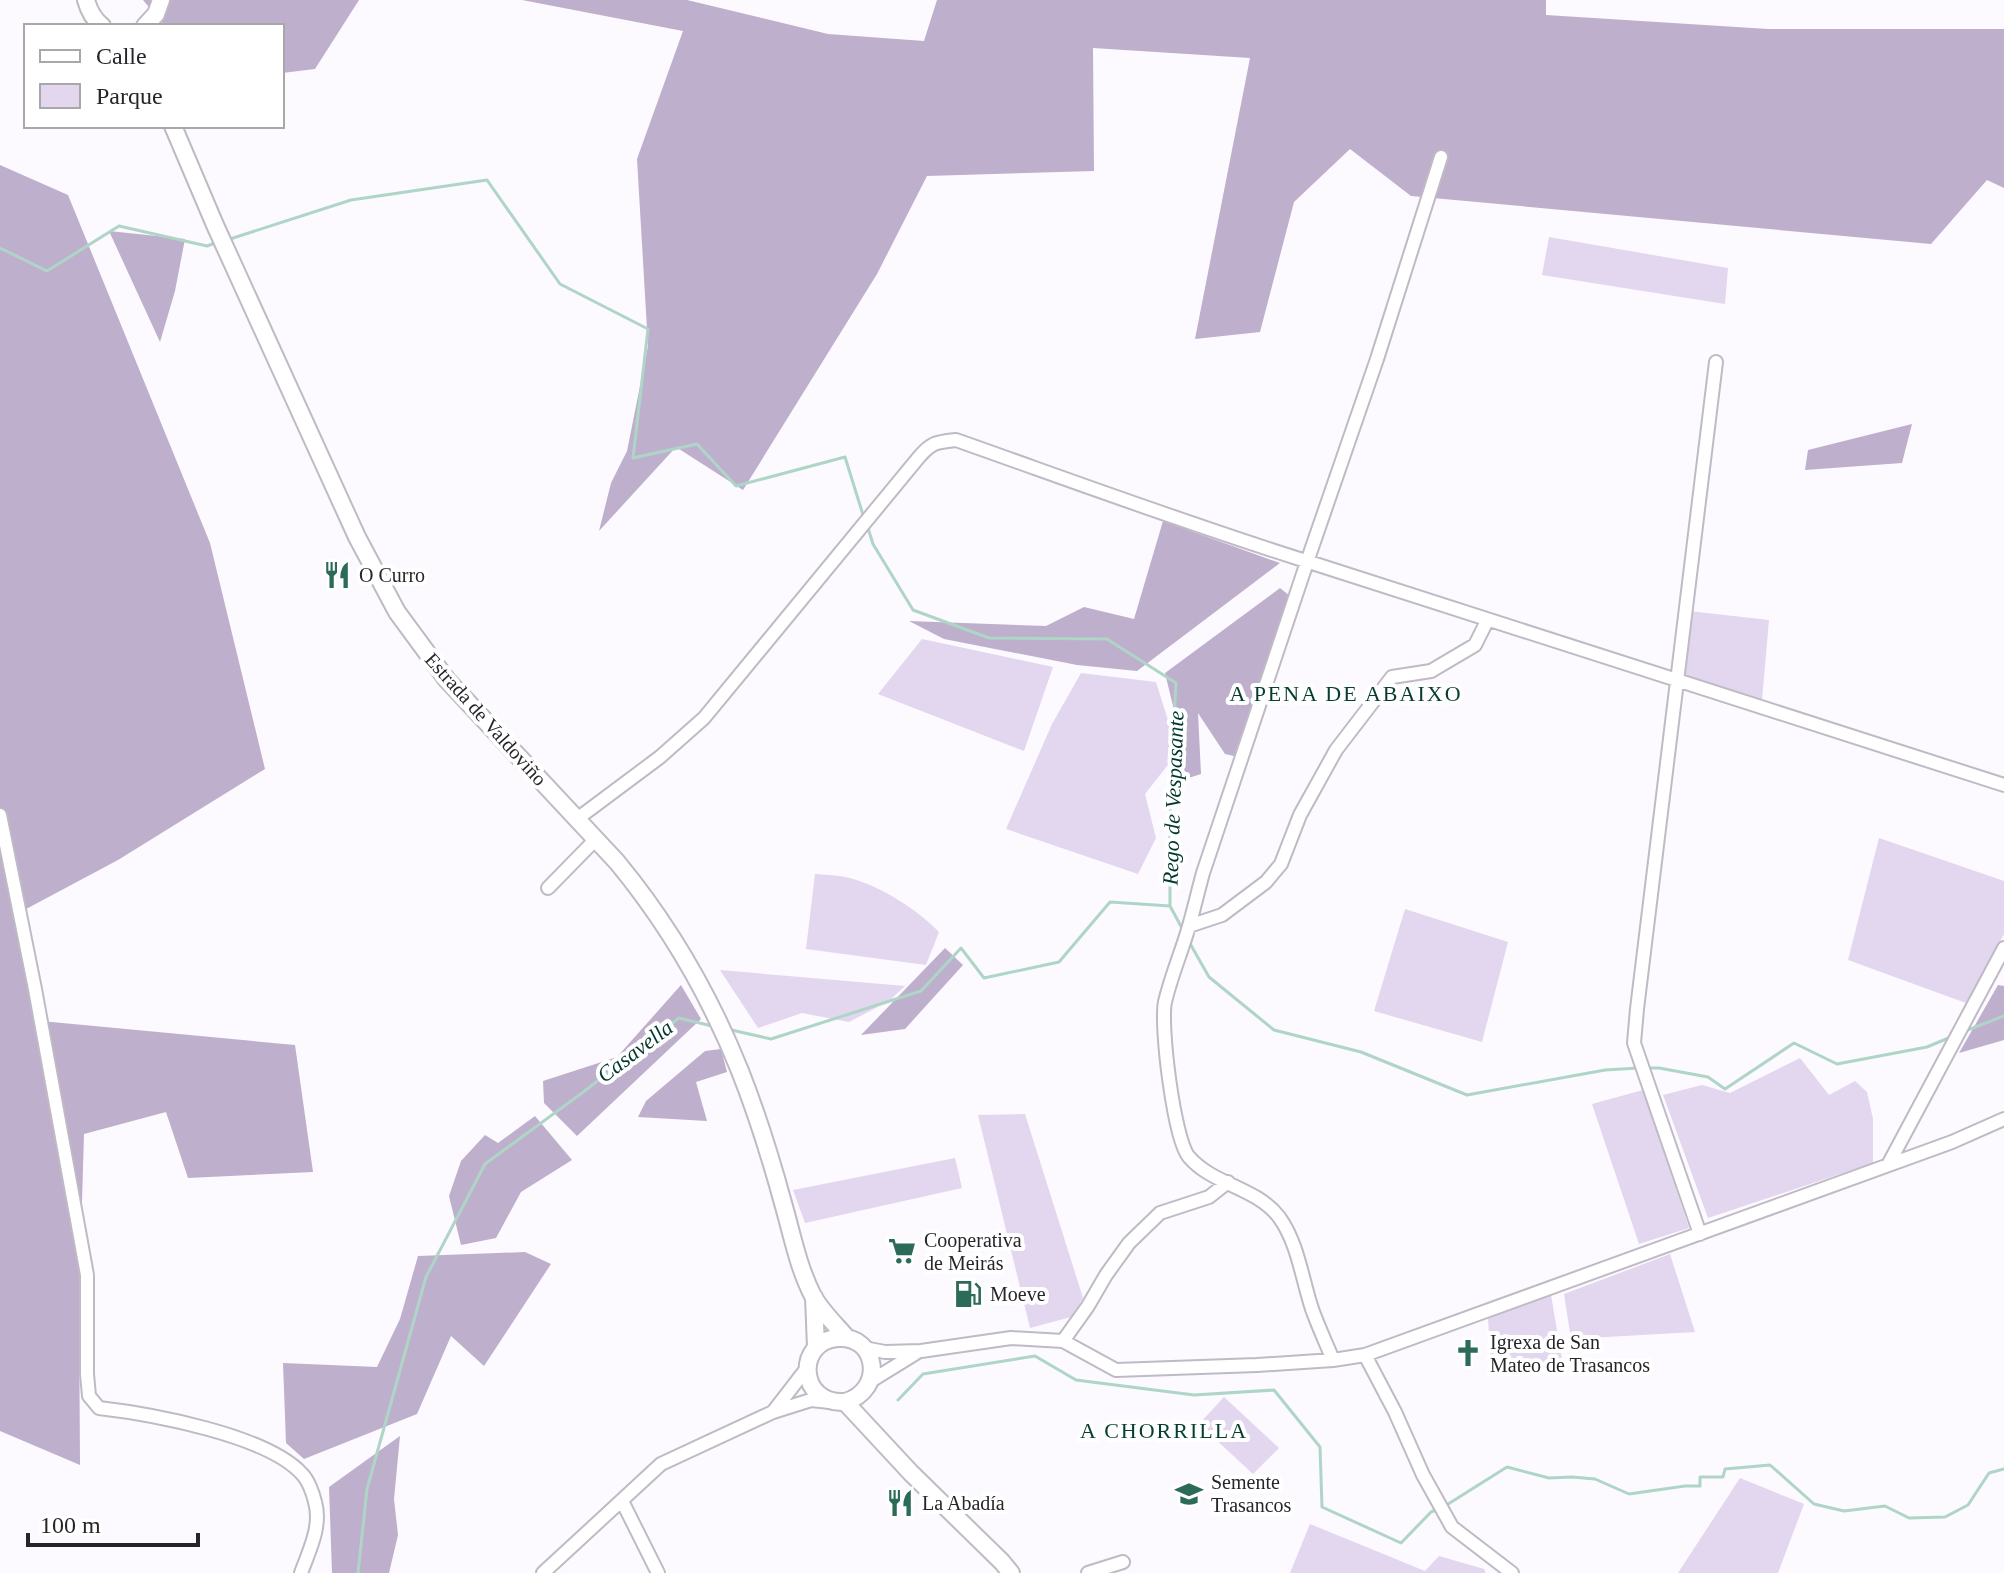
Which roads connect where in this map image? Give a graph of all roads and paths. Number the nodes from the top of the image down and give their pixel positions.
1 (86, 0) edge
2 (165, 1) edge
3 (100, 24) edge
4 (149, 24) edge
5 (174, 128) edge
6 (1441, 157) dead end
7 (1716, 362) dead end
8 (1307, 562) junction
9 (1487, 621) junction
10 (1677, 679) junction
11 (2004, 785) edge
12 (0, 815) edge
13 (577, 819) junction
14 (596, 839) junction
15 (548, 888) dead end
16 (1187, 932) junction
17 (2004, 948) edge
18 (2004, 1119) edge
19 (1888, 1165) junction
20 (1228, 1182) junction
21 (1700, 1234) junction
22 (814, 1297) junction
23 (847, 1338) junction
24 (1063, 1341) junction
25 (816, 1347) junction
26 (864, 1348) junction
27 (921, 1351) junction
28 (1365, 1355) junction
29 (1333, 1360) junction
30 (807, 1368) junction
31 (868, 1386) junction
32 (839, 1402) junction
33 (773, 1412) junction
34 (873, 1433) junction
35 (622, 1501) junction
36 (1123, 1562) dead end
37 (1004, 1569) edge
38 (301, 1573) edge
39 (543, 1573) edge
40 (658, 1573) edge
41 (1088, 1573) edge
42 (1512, 1573) edge

1 - 3 main road
2 - 4 main road
5 - 13 main road, Estrada de Valdoviño
6 - 8 street
7 - 10 street
8 - 9 street
8 - 13 street
8 - 16 street
9 - 10 street
9 - 16 street
10 - 11 street
10 - 21 street
12 - 38 street
13 - 14 main road, Estrada de Valdoviño
14 - 15 street
14 - 22 main road, Estrada de Valdoviño
16 - 20 street
17 - 19 street
18 - 19 street
19 - 21 street
20 - 24 street
20 - 29 street
21 - 28 street
22 - 23 main road
22 - 25 main road
23 - 25 main road
23 - 26 main road
24 - 27 street
24 - 29 street
25 - 30 main road
26 - 27 street
26 - 31 main road
27 - 31 street
28 - 29 street
28 - 42 street
30 - 32 main road
30 - 33 street
31 - 32 main road
31 - 34 main road
32 - 33 street
32 - 34 main road
33 - 35 street
34 - 37 main road
35 - 39 street
35 - 40 street
36 - 41 street

